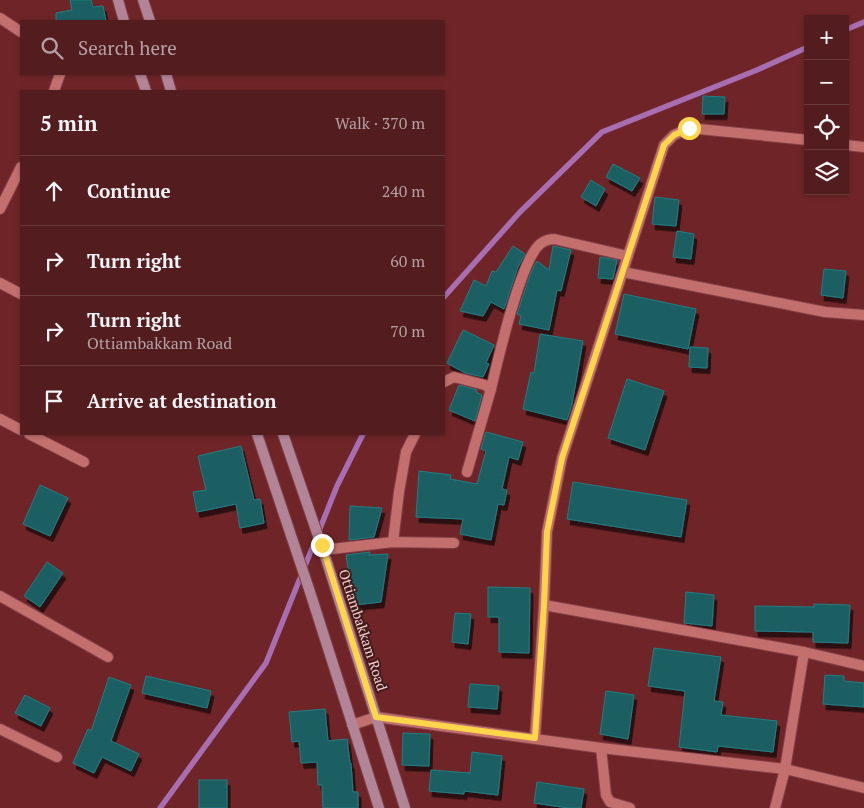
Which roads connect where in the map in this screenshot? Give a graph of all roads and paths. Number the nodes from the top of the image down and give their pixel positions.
1 (118, 0) edge
2 (143, 0) edge
3 (0, 18) edge
4 (124, 20) edge
5 (150, 20) edge
6 (20, 31) edge
7 (60, 75) edge
8 (140, 75) edge
9 (166, 75) edge
10 (54, 90) edge
11 (146, 90) edge
12 (171, 90) edge
13 (804, 140) edge
14 (849, 145) edge
15 (864, 147) edge
16 (20, 169) edge
17 (0, 209) edge
18 (628, 256) junction
19 (623, 272) junction
20 (0, 283) edge
21 (20, 293) edge
22 (864, 315) edge
23 (445, 382) edge
24 (491, 389) junction
25 (0, 419) edge
26 (20, 429) edge
27 (31, 435) edge
28 (257, 435) edge
29 (283, 435) edge
30 (414, 435) edge
31 (84, 462) dead end
32 (468, 472) dead end
33 (393, 542) junction
34 (454, 543) dead end
35 (322, 547) junction
36 (0, 596) edge
37 (544, 605) junction
38 (804, 652) junction
39 (108, 658) dead end
40 (864, 666) edge
41 (376, 717) junction
42 (352, 725) junction
43 (0, 730) edge
44 (535, 738) junction
45 (601, 748) junction
46 (57, 758) dead end
47 (785, 769) junction
48 (864, 788) edge
49 (379, 808) edge
50 (405, 808) edge
51 (630, 808) edge
52 (775, 808) edge

1 - 4 street
2 - 5 street
3 - 6 street
7 - 10 street
8 - 11 street
9 - 12 street
13 - 18 street
14 - 15 street
16 - 17 street
18 - 19 street
18 - 24 street
19 - 22 street
19 - 37 street
20 - 21 street
23 - 24 street
24 - 32 street
25 - 26 street
27 - 31 street
28 - 42 street
29 - 35 street, Ottiambakkam Road
30 - 33 street
33 - 34 street
33 - 35 street
35 - 41 street, Ottiambakkam Road
36 - 39 street
37 - 38 street
37 - 44 street
38 - 40 street
38 - 47 street
41 - 42 street
41 - 44 street
41 - 50 street, Ottiambakkam Road
42 - 49 street
43 - 46 street
44 - 45 street
45 - 47 street
45 - 51 street
47 - 48 street
47 - 52 street

